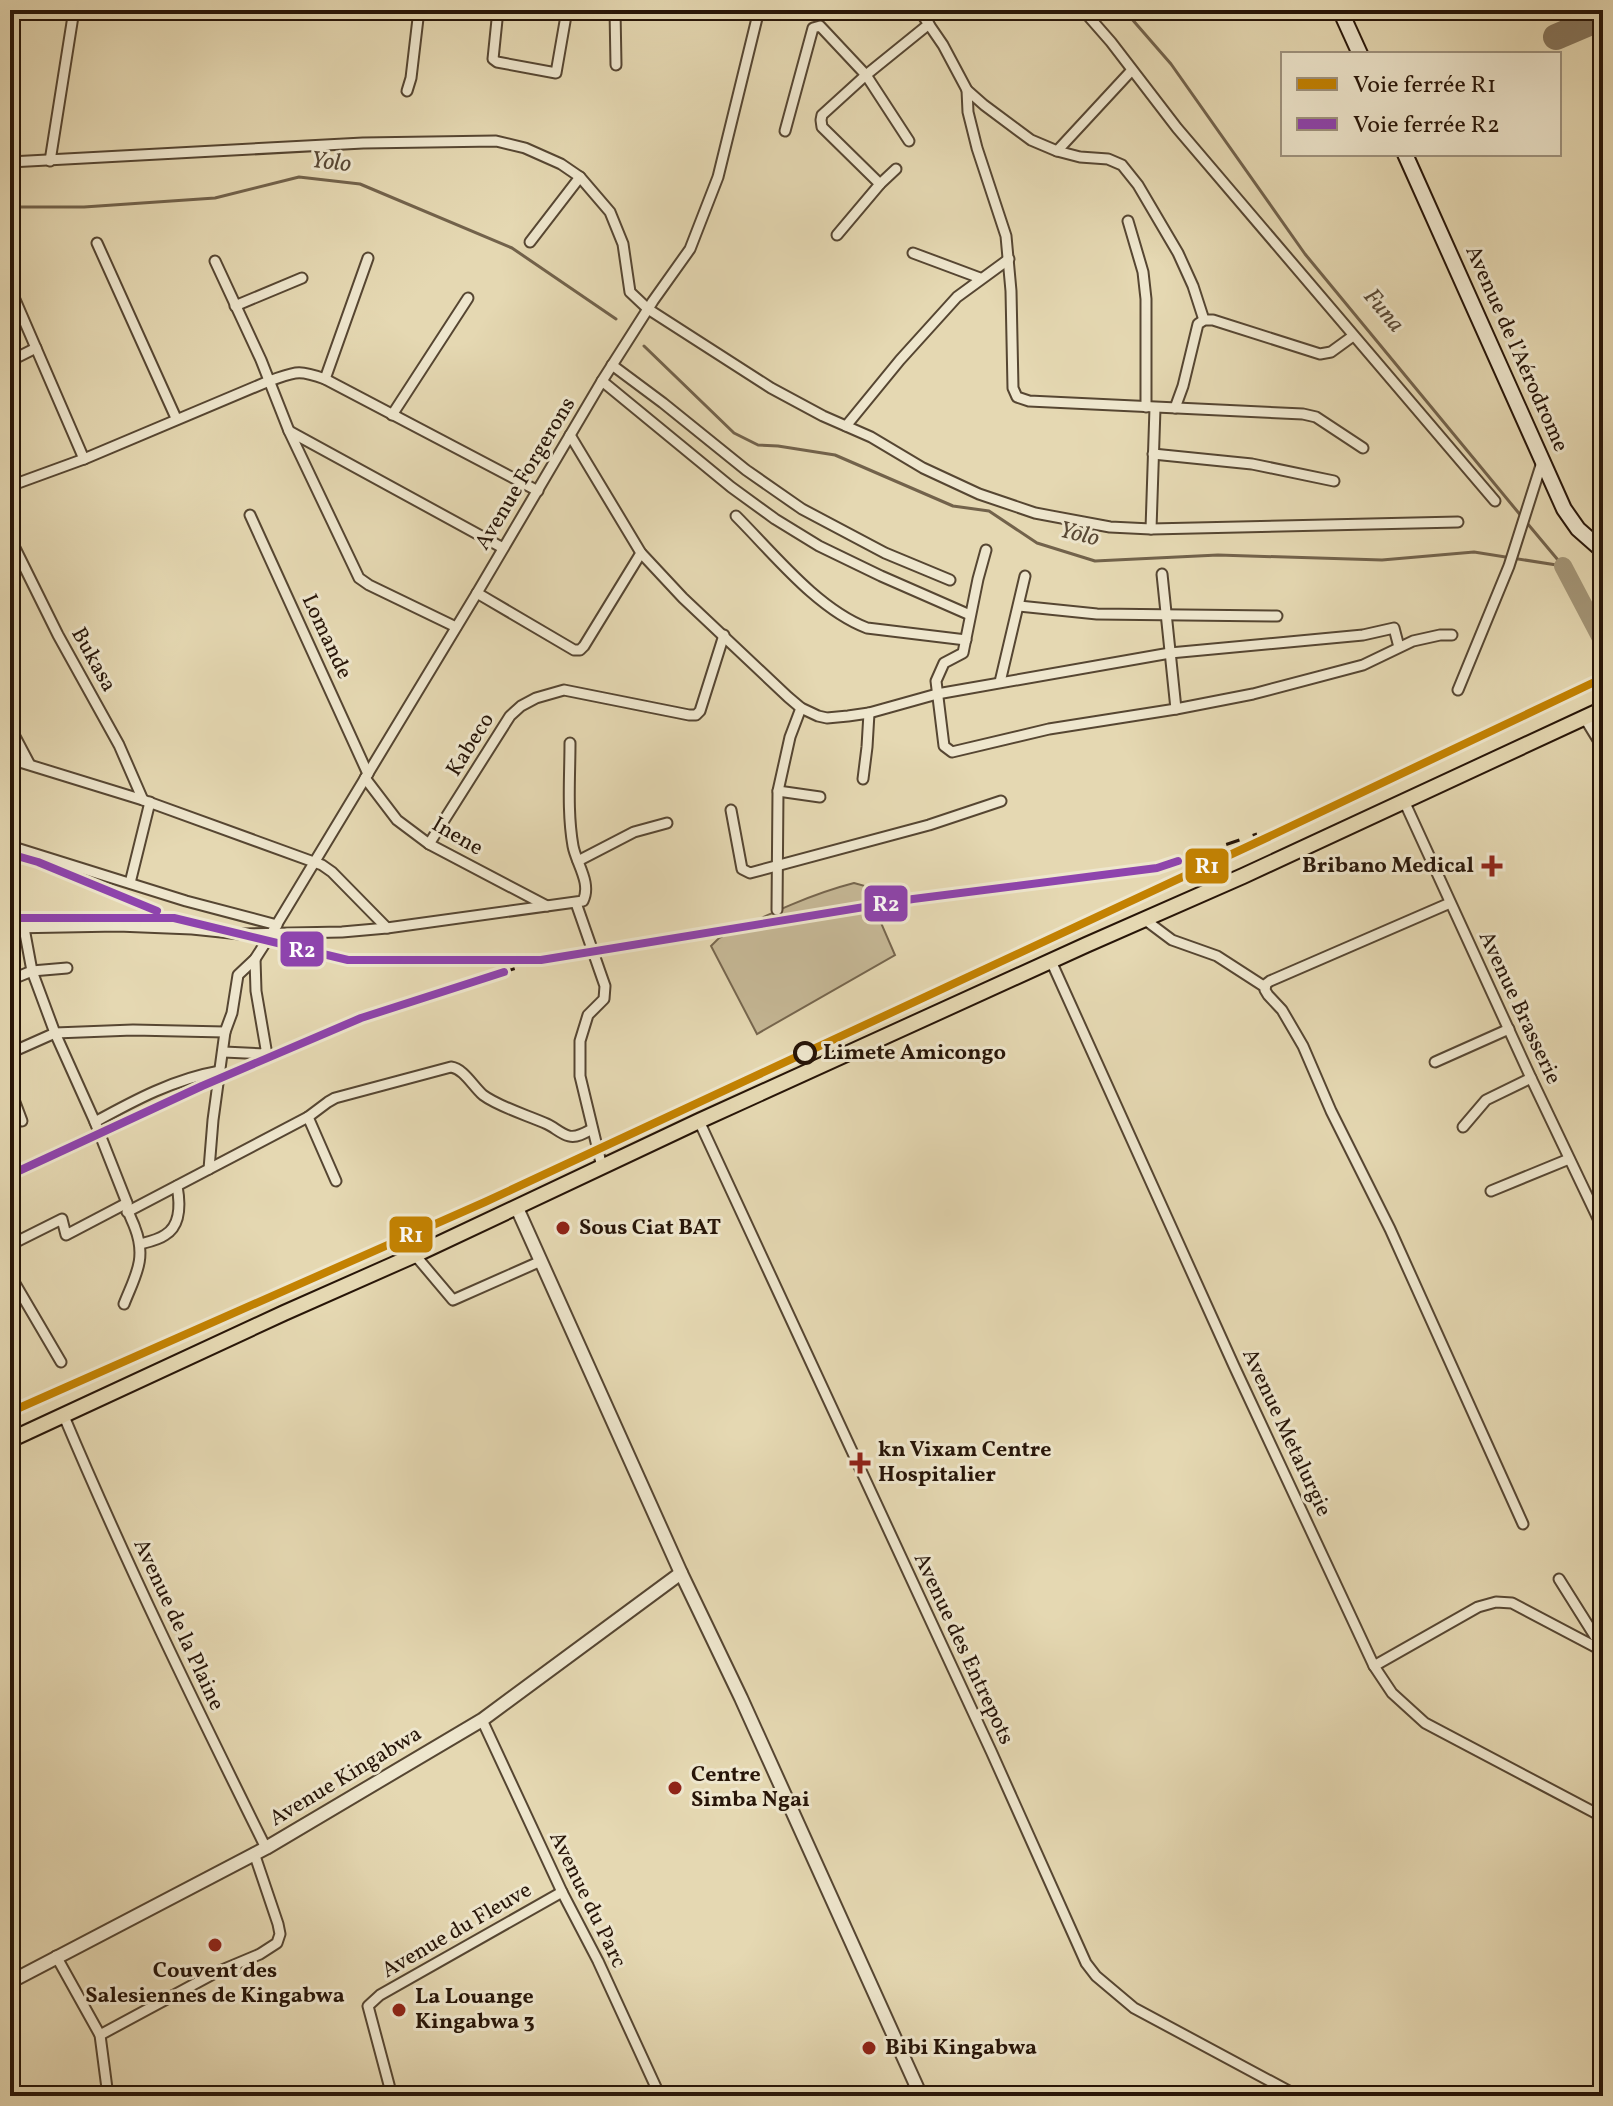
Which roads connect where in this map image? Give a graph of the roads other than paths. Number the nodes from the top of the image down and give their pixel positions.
1 (74, 10) edge
2 (419, 10) edge
3 (498, 10) edge
4 (567, 10) edge
5 (615, 10) edge
6 (759, 10) edge
7 (919, 10) edge
8 (1083, 10) edge
9 (1340, 10) edge
10 (929, 24) junction
11 (1359, 52) edge
12 (616, 65) dead end
13 (1132, 70) junction
14 (866, 75) junction
15 (967, 90) junction
16 (407, 91) dead end
17 (785, 131) dead end
18 (909, 141) dead end
19 (1057, 151) junction
20 (1406, 156) edge
21 (50, 161) junction
22 (10, 162) edge
23 (896, 169) dead end
24 (580, 177) junction
25 (880, 184) junction
26 (1128, 221) dead end
27 (837, 235) dead end
28 (530, 242) dead end
29 (97, 243) dead end
30 (913, 253) dead end
31 (368, 258) dead end
32 (1009, 259) junction
33 (215, 261) dead end
34 (302, 278) dead end
35 (980, 278) junction
36 (10, 288) edge
37 (468, 298) dead end
38 (235, 306) junction
39 (648, 309) junction
40 (1204, 320) junction
41 (1353, 336) junction
42 (36, 348) junction
43 (10, 361) edge
44 (612, 365) junction
45 (325, 379) junction
46 (269, 381) junction
47 (602, 381) junction
48 (1150, 408) junction
49 (1175, 408) junction
50 (392, 415) junction
51 (176, 418) junction
52 (846, 426) junction
53 (289, 431) junction
54 (570, 435) junction
55 (1363, 448) dead end
56 (1153, 454) junction
57 (84, 459) junction
58 (1542, 462) junction
59 (1334, 481) dead end
60 (10, 486) edge
61 (538, 491) junction
62 (1495, 501) dead end
63 (250, 515) dead end
64 (736, 516) dead end
65 (1458, 522) dead end
66 (1151, 529) junction
67 (10, 538) edge
68 (503, 548) junction
69 (986, 550) dead end
70 (1603, 551) edge
71 (641, 553) junction
72 (1162, 574) dead end
73 (1025, 576) dead end
74 (950, 580) dead end
75 (477, 593) junction
76 (1019, 606) junction
77 (970, 615) junction
78 (1166, 615) junction
79 (1277, 616) dead end
80 (456, 627) junction
81 (724, 635) junction
82 (1452, 635) dead end
83 (966, 640) junction
84 (1399, 647) junction
85 (1170, 653) junction
86 (1000, 682) junction
87 (1458, 690) dead end
88 (937, 694) junction
89 (801, 708) junction
90 (1176, 709) junction
91 (1603, 709) edge
92 (869, 713) junction
93 (1584, 717) junction
94 (10, 727) edge
95 (570, 743) dead end
96 (1603, 748) edge
97 (10, 759) edge
98 (29, 763) junction
99 (367, 776) junction
100 (863, 779) dead end
101 (778, 791) junction
102 (820, 797) dead end
103 (147, 801) junction
104 (1001, 801) dead end
105 (1404, 801) junction
106 (731, 810) dead end
107 (667, 823) dead end
108 (429, 844) junction
109 (10, 846) edge
110 (578, 861) junction
111 (314, 862) junction
112 (777, 865) junction
113 (130, 883) junction
114 (576, 903) junction
115 (1450, 903) junction
116 (547, 906) junction
117 (777, 910) dead end
118 (1144, 919) junction
119 (277, 925) junction
120 (10, 928) edge
121 (24, 928) junction
122 (387, 928) junction
123 (271, 934) junction
124 (255, 959) junction
125 (1051, 961) junction
126 (67, 968) dead end
127 (32, 971) junction
128 (10, 980) edge
129 (1265, 987) junction
130 (1509, 1029) junction
131 (225, 1032) junction
132 (55, 1033) junction
133 (224, 1052) junction
134 (10, 1053) edge
135 (1435, 1062) dead end
136 (220, 1071) junction
137 (1531, 1078) junction
138 (10, 1089) edge
139 (308, 1117) junction
140 (22, 1121) dead end
141 (699, 1121) junction
142 (95, 1122) junction
143 (1463, 1127) dead end
144 (592, 1129) junction
145 (1569, 1159) junction
146 (602, 1167) junction
147 (209, 1169) junction
148 (336, 1181) dead end
149 (177, 1186) junction
150 (1491, 1191) dead end
151 (127, 1208) junction
152 (517, 1208) junction
153 (1603, 1229) edge
154 (140, 1244) junction
155 (10, 1245) edge
156 (415, 1255) junction
157 (541, 1261) junction
158 (10, 1275) edge
159 (124, 1304) dead end
160 (61, 1362) dead end
161 (63, 1414) junction
162 (10, 1440) edge
163 (1523, 1524) dead end
164 (681, 1573) junction
165 (1559, 1579) dead end
166 (1603, 1650) edge
167 (1374, 1666) junction
168 (482, 1720) junction
169 (1603, 1817) edge
170 (260, 1850) junction
171 (562, 1892) junction
172 (56, 1956) junction
173 (10, 1982) edge
174 (100, 2035) junction
175 (919, 2092) edge
176 (108, 2096) edge
177 (392, 2096) edge
178 (660, 2096) edge
179 (896, 2096) edge
180 (1298, 2096) edge

1 - 21 street
2 - 16 street
3 - 4 street
5 - 12 street
6 - 39 street, Avenue Forgerons
7 - 10 street
8 - 13 street
9 - 11 main road
10 - 14 street
10 - 15 street
13 - 19 street
13 - 41 street
14 - 17 street
14 - 18 street
14 - 25 street
15 - 19 street
15 - 32 street
19 - 40 street
20 - 58 main road, Avenue de l’Aérodrome
21 - 22 street
21 - 24 street
23 - 25 street
24 - 28 street
24 - 39 street
25 - 27 street
26 - 48 street
29 - 51 street
30 - 35 street
31 - 45 street
32 - 35 street
32 - 48 street
33 - 38 street
34 - 38 street
35 - 52 street
36 - 42 street
37 - 50 street
38 - 46 street
39 - 44 street, Avenue Forgerons
39 - 52 street
40 - 41 street
40 - 49 street
41 - 62 street
42 - 43 street
42 - 57 street
44 - 47 street, Avenue Forgerons
44 - 74 street
45 - 46 street
45 - 50 street
46 - 51 street
46 - 53 street
47 - 54 street, Avenue Forgerons
47 - 77 street
48 - 49 street
48 - 56 street
49 - 55 street
50 - 61 street
51 - 57 street
52 - 66 street
53 - 68 street
53 - 80 street
54 - 61 street, Avenue Forgerons
54 - 71 street
56 - 59 street
56 - 66 street
57 - 60 street
58 - 70 main road, Avenue de l’Aérodrome
58 - 87 street
61 - 68 street, Avenue Forgerons
63 - 99 street, Lomande
64 - 83 street
65 - 66 street
67 - 103 street, Bukasa
68 - 75 street, Avenue Forgerons
69 - 77 street
71 - 75 street
71 - 81 street
72 - 78 street
73 - 76 street
75 - 80 street, Avenue Forgerons
76 - 78 street
76 - 86 street
77 - 83 street
78 - 79 street
78 - 85 street
80 - 99 street, Avenue Forgerons
81 - 89 street
81 - 108 street, Kabeco
82 - 84 street
83 - 88 street
84 - 85 street
84 - 90 street
85 - 86 street
85 - 90 street
86 - 88 street
88 - 90 street
88 - 92 street
89 - 92 street
89 - 101 street
91 - 93 main road
92 - 100 street
93 - 96 street
93 - 105 main road
94 - 98 street
95 - 110 street
97 - 98 street
98 - 103 street
99 - 108 street, Inene
99 - 111 street, Avenue Forgerons
101 - 102 street
101 - 112 street
103 - 111 street
103 - 113 street
104 - 112 street
105 - 115 street, Avenue Brasserie
105 - 118 main road
106 - 112 street
107 - 110 street
108 - 116 street, Inene
109 - 113 street
110 - 114 street
111 - 119 street, Avenue Forgerons
111 - 122 street
112 - 117 street
113 - 119 street
114 - 116 street
114 - 144 street
115 - 129 street
115 - 130 street, Avenue Brasserie
116 - 122 street
118 - 125 main road
118 - 129 street
119 - 123 street, Avenue Forgerons
120 - 121 street
121 - 123 street
121 - 127 street
122 - 123 street
123 - 124 street, Avenue Forgerons
124 - 131 street, Avenue Forgerons
124 - 133 street
125 - 141 main road
125 - 167 street, Avenue Metalurgie
126 - 127 street
127 - 128 street
127 - 132 street
129 - 163 street
130 - 135 street
130 - 137 street, Avenue Brasserie
131 - 132 street
131 - 133 street, Avenue Forgerons
132 - 134 street
132 - 142 street
133 - 136 street, Avenue Forgerons
136 - 142 street
136 - 147 street, Avenue Forgerons
137 - 143 street
137 - 145 street, Avenue Brasserie
138 - 140 street
139 - 144 street
139 - 147 street
139 - 148 street
141 - 146 main road
141 - 180 street, Avenue des Entrepots
142 - 151 street
144 - 146 street
145 - 150 street
145 - 153 street, Avenue Brasserie
146 - 152 main road
147 - 149 street
149 - 151 street
149 - 154 street
151 - 154 street
151 - 155 street
152 - 156 main road
152 - 157 street
154 - 159 street
156 - 157 street
156 - 161 main road
157 - 164 street
158 - 160 street
161 - 162 main road
161 - 170 street, Avenue de la Plaine
164 - 168 street, Avenue Kingabwa
164 - 175 street
165 - 166 street
166 - 167 street
167 - 169 street, Avenue Metalurgie
168 - 170 street, Avenue Kingabwa
168 - 171 street, Avenue du Parc
170 - 172 street, Avenue Kingabwa
170 - 174 street, Avenue de la Plaine
171 - 177 street, Avenue du Fleuve
171 - 178 street, Avenue du Parc
172 - 173 street, Avenue Kingabwa
172 - 174 street
174 - 176 street
175 - 179 street

